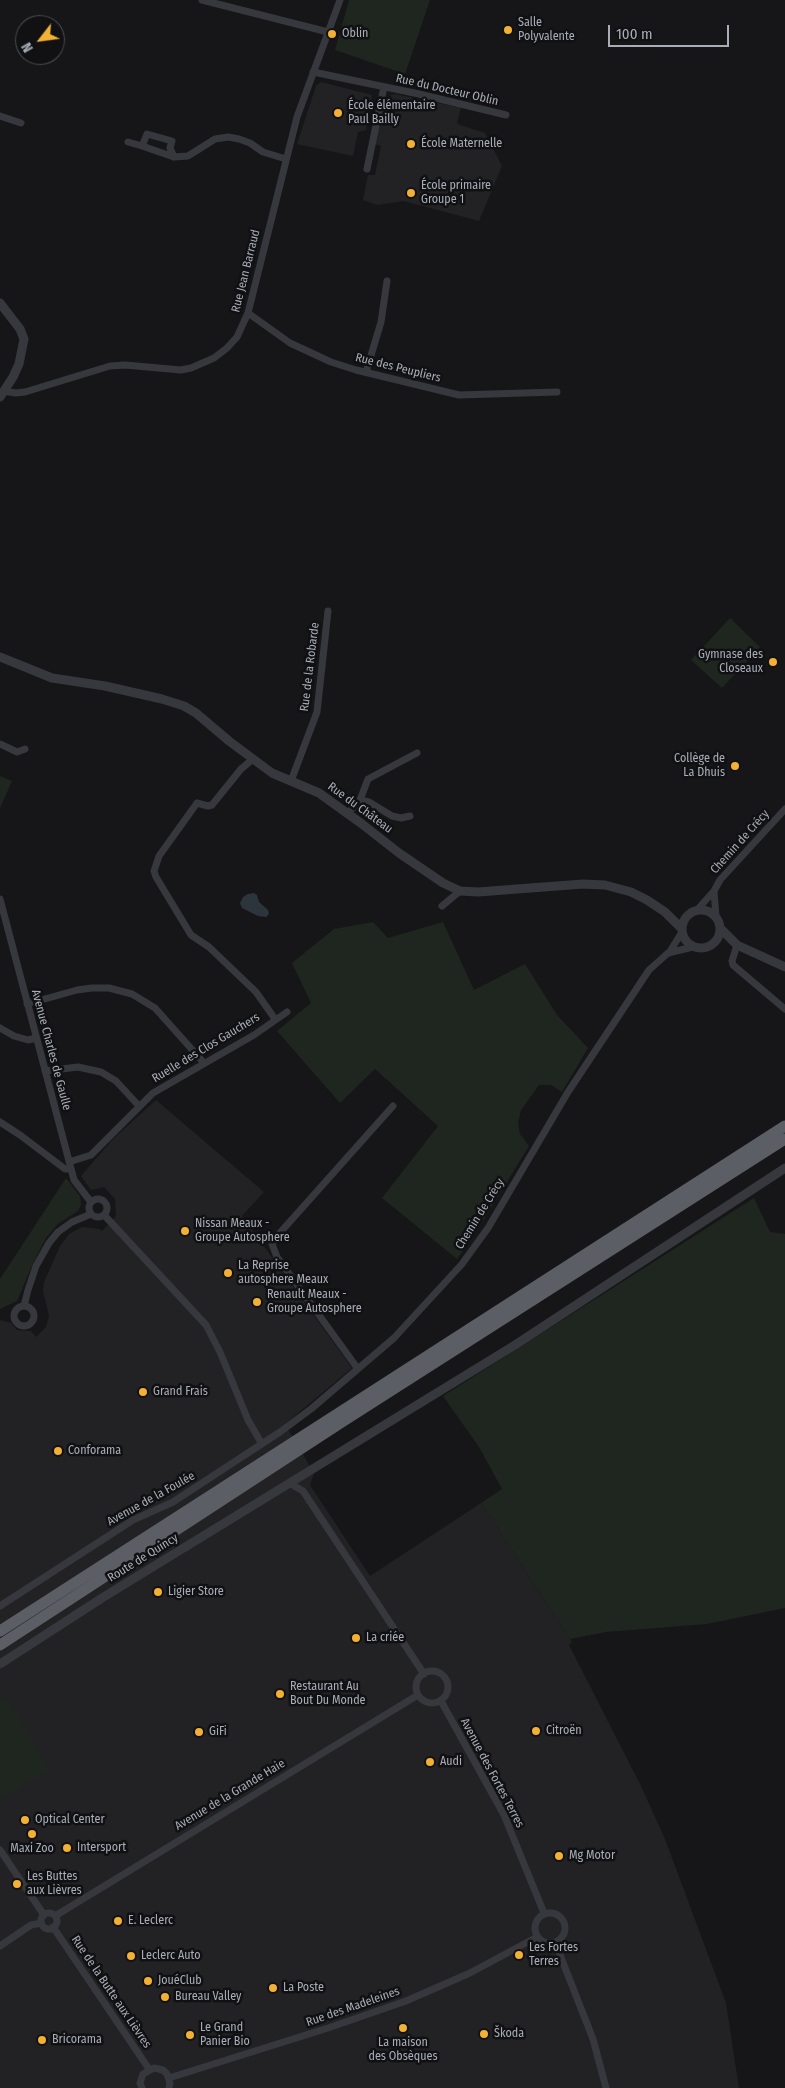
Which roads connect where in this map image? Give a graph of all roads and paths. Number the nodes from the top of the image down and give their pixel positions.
1 (202, 0) edge
2 (340, 0) edge
3 (328, 32) junction
4 (313, 72) junction
5 (384, 87) junction
6 (506, 115) dead end
7 (0, 116) edge
8 (21, 123) dead end
9 (128, 142) dead end
10 (142, 146) junction
11 (174, 157) junction
12 (286, 159) junction
13 (367, 169) dead end
14 (387, 281) dead end
15 (0, 303) edge
16 (248, 313) junction
17 (366, 372) junction
18 (557, 392) dead end
19 (1, 394) edge
20 (328, 611) dead end
21 (0, 657) edge
22 (0, 744) edge
23 (25, 749) dead end
24 (417, 753) dead end
25 (252, 759) junction
26 (291, 781) junction
27 (360, 800) junction
28 (785, 809) edge
29 (348, 813) junction
30 (410, 816) dead end
31 (460, 890) junction
32 (714, 891) junction
33 (0, 899) edge
34 (442, 906) dead end
35 (697, 910) junction
36 (716, 917) junction
37 (3, 927) edge
38 (721, 929) junction
39 (682, 930) junction
40 (713, 945) junction
41 (737, 945) junction
42 (693, 947) junction
43 (668, 953) junction
44 (785, 967) edge
45 (27, 1004) junction
46 (785, 1009) edge
47 (287, 1012) dead end
48 (275, 1019) junction
49 (0, 1028) edge
50 (36, 1038) junction
51 (204, 1064) junction
52 (44, 1070) junction
53 (139, 1106) junction
54 (393, 1106) dead end
55 (0, 1122) edge
56 (785, 1126) edge
57 (785, 1140) edge
58 (70, 1165) junction
59 (785, 1168) edge
60 (91, 1202) junction
61 (91, 1214) junction
62 (104, 1216) junction
63 (24, 1306) dead end
64 (358, 1369) junction
65 (262, 1444) junction
66 (301, 1476) junction
67 (288, 1483) junction
68 (303, 1491) junction
69 (0, 1606) edge
70 (0, 1631) edge
71 (0, 1645) edge
72 (0, 1664) edge
73 (424, 1674) junction
74 (418, 1695) junction
75 (441, 1700) junction
76 (0, 1850) edge
77 (544, 1913) junction
78 (44, 1915) junction
79 (55, 1916) junction
80 (41, 1923) junction
81 (54, 1927) junction
82 (537, 1937) junction
83 (555, 1942) junction
84 (0, 1946) edge
85 (149, 2069) junction
86 (169, 2078) junction
87 (140, 2088) edge
88 (169, 2088) edge
89 (606, 2088) edge

1 - 3 street
2 - 3 street, Rue Jean Barraud
3 - 4 street, Rue Jean Barraud
4 - 5 street, Rue du Docteur Oblin
4 - 12 street, Rue Jean Barraud
5 - 6 street, Rue du Docteur Oblin
5 - 13 street, Rue du Docteur Oblin
7 - 8 street
9 - 10 street
10 - 11 street
10 - 11 street
11 - 12 street
12 - 16 street, Rue Jean Barraud
14 - 17 street
15 - 19 street
16 - 17 street, Rue des Peupliers
16 - 19 street, Rue Jean Barraud
17 - 18 street, Rue des Peupliers
20 - 26 street, Rue de la Robarde
21 - 25 street, Rue du Château
22 - 23 street
24 - 27 street
25 - 26 street, Rue du Château
25 - 48 street
26 - 29 street, Rue du Château
27 - 29 street
27 - 30 street
28 - 32 street, Chemin de Crécy
29 - 31 street, Rue du Château
31 - 34 street
31 - 39 street, Rue du Château
32 - 35 street, Chemin de Crécy
32 - 36 street, Chemin de Crécy
33 - 37 street, Avenue Charles de Gaulle
35 - 36 street
35 - 39 street
36 - 38 street
37 - 45 street, Avenue Charles de Gaulle
38 - 40 street
38 - 41 street
39 - 42 street
39 - 43 street, Chemin de Crécy
40 - 41 street
40 - 42 street
41 - 44 street
41 - 46 street
42 - 43 street, Chemin de Crécy
43 - 64 street, Chemin de Crécy
45 - 50 street, Avenue Charles de Gaulle
45 - 51 street
47 - 48 street, Ruelle des Clos Gauchers
48 - 51 street, Ruelle des Clos Gauchers
49 - 50 street
50 - 52 street, Avenue Charles de Gaulle
51 - 53 street, Ruelle des Clos Gauchers
52 - 53 street
52 - 58 street, Avenue Charles de Gaulle
53 - 58 street, Ruelle des Clos Gauchers
54 - 64 street
55 - 58 street
56 - 70 highway
57 - 71 highway
58 - 60 street, Avenue Charles de Gaulle
59 - 66 street, Route de Quincy
60 - 61 street
60 - 62 street
61 - 62 street
61 - 63 street
62 - 65 street
64 - 65 street, Chemin de Crécy
65 - 69 street, Avenue de la Foulée
66 - 67 street, Route de Quincy
66 - 68 street
67 - 68 street
67 - 72 street, Route de Quincy
68 - 73 street
73 - 74 street
73 - 75 street
74 - 75 street
74 - 79 street, Avenue de la Grande Haie
75 - 77 street, Avenue des Fortes Terres
76 - 78 street
77 - 82 street
77 - 83 street
78 - 79 street
78 - 80 street
79 - 81 street
80 - 81 street
80 - 84 street
81 - 85 street, Rue de la Butte aux Lièvres
82 - 83 street
82 - 86 street, Rue des Madeleines
83 - 89 street
85 - 86 street
85 - 87 street
86 - 88 street

